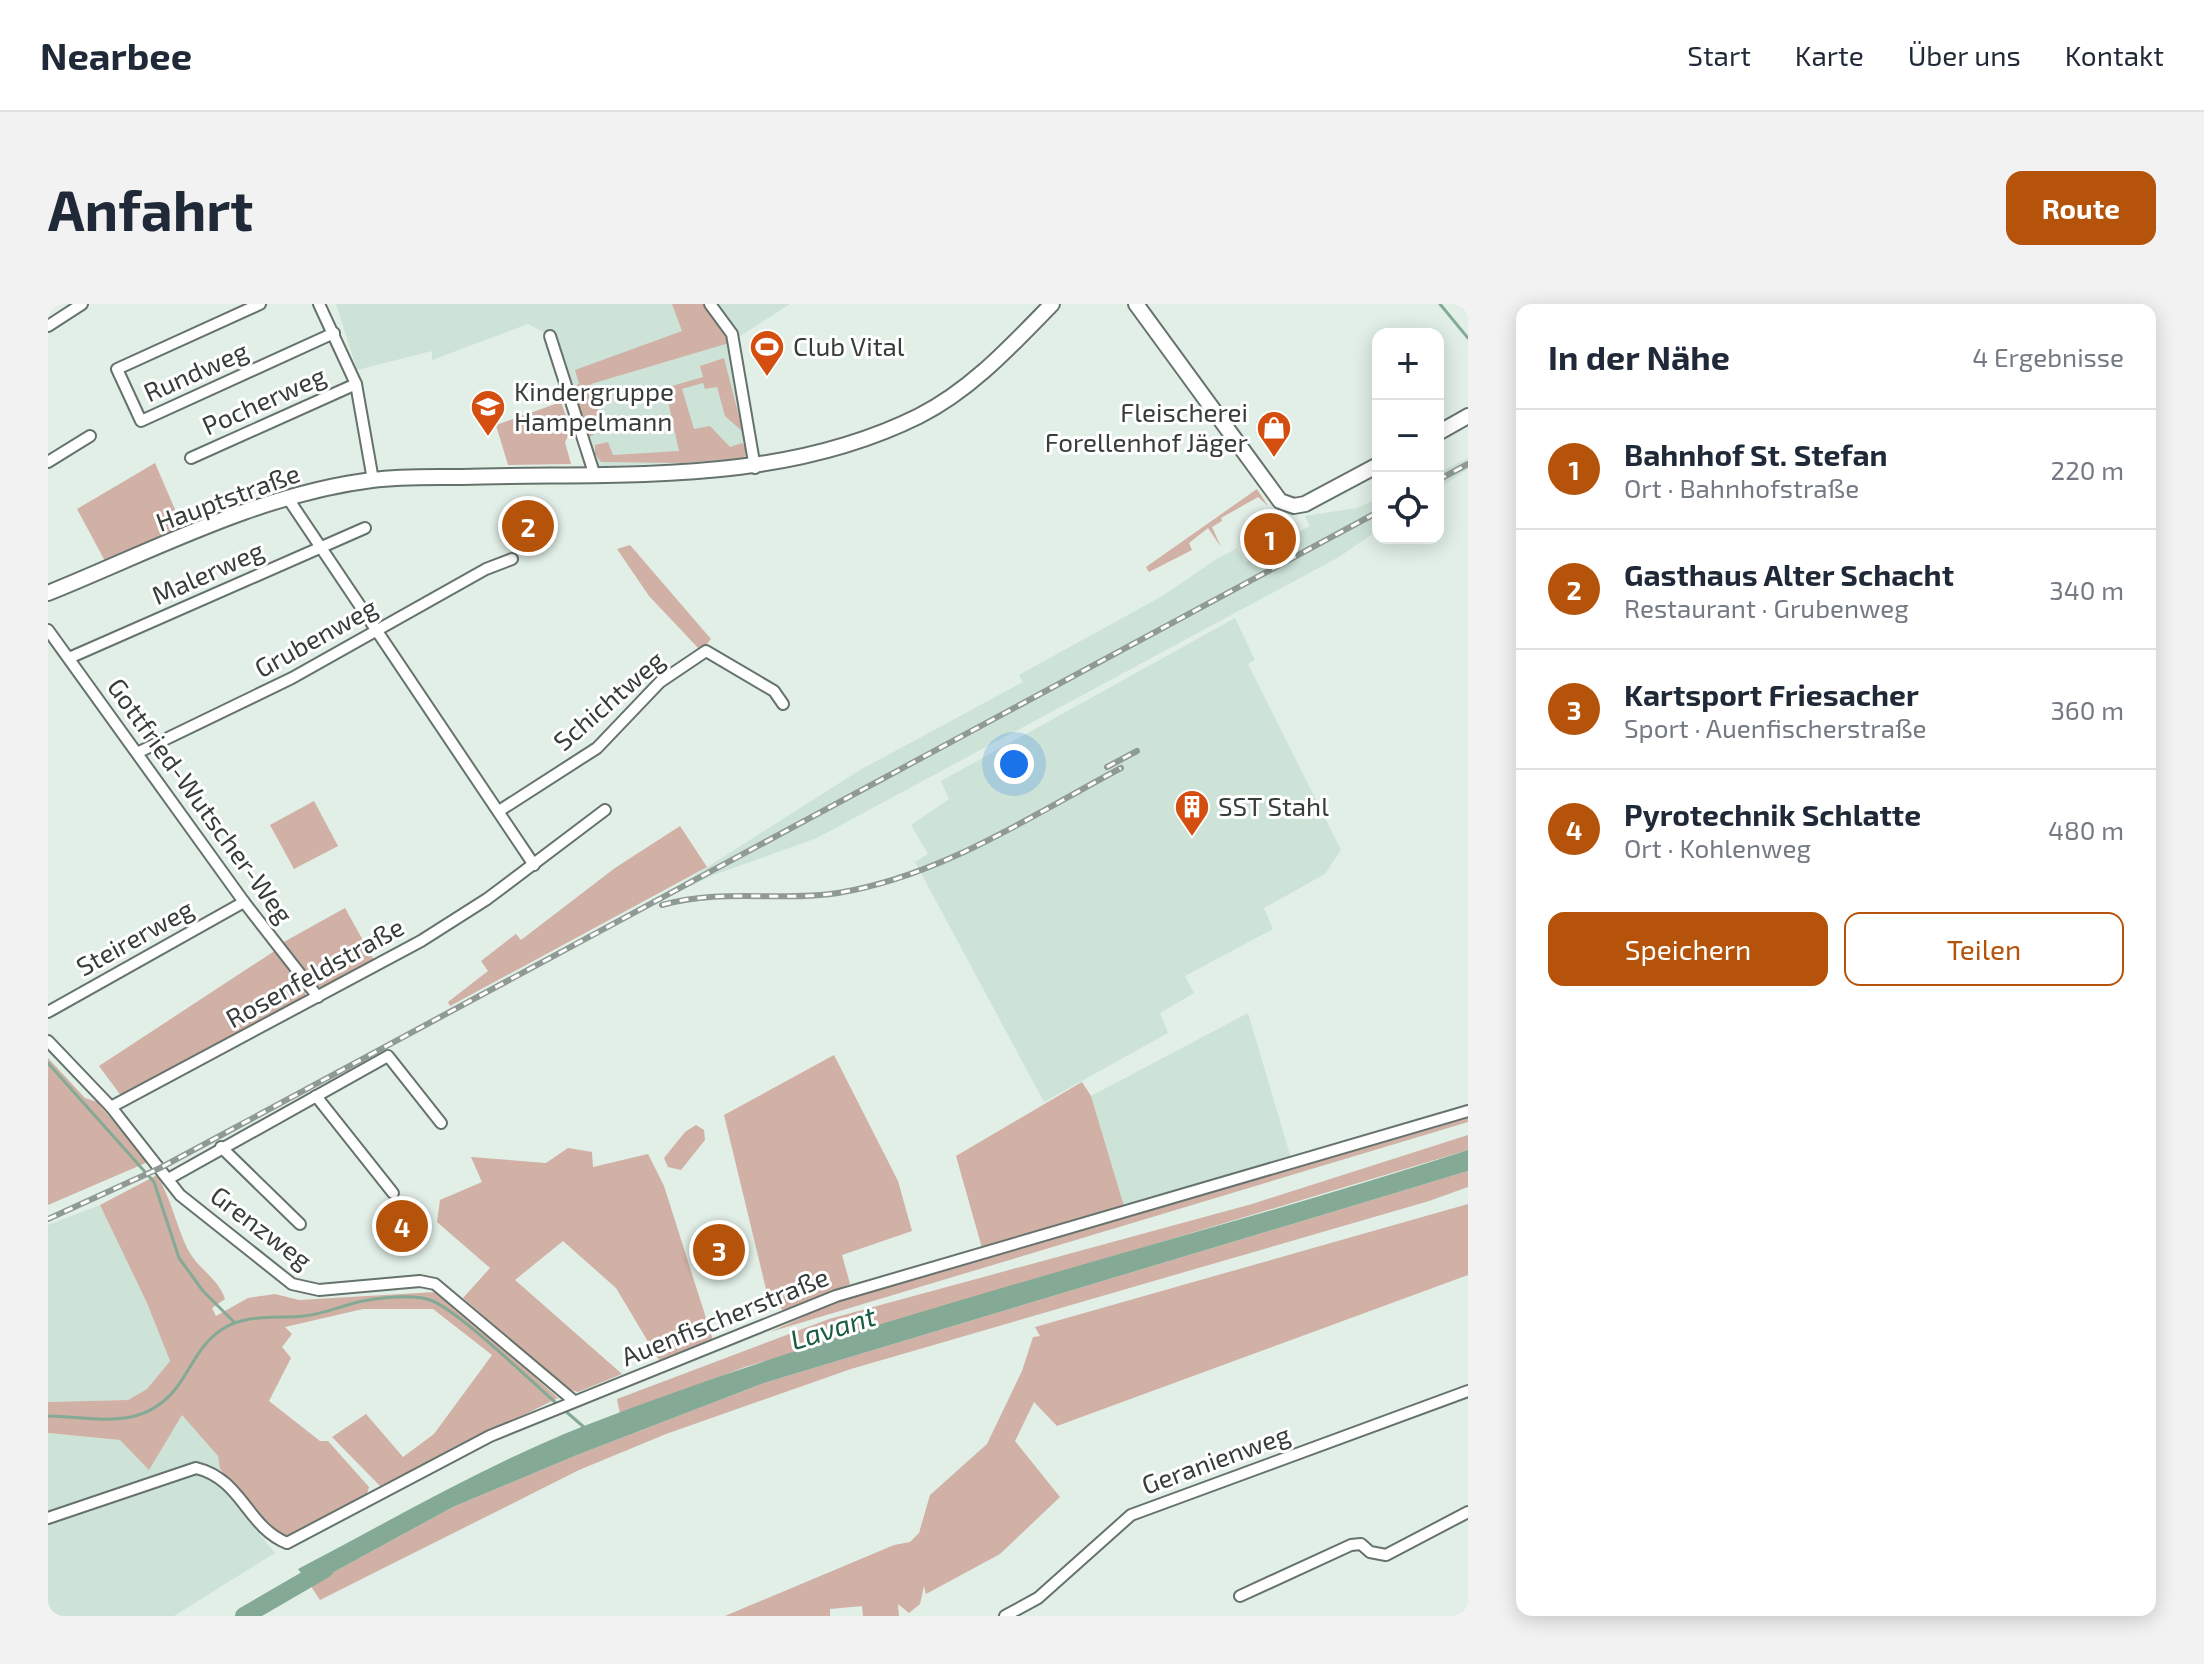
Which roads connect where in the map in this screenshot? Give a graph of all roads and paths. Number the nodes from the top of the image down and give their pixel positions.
1 (82, 304) edge
2 (260, 304) edge
3 (319, 304) edge
4 (710, 304) edge
5 (1052, 304) edge
6 (1136, 304) edge
7 (48, 326) edge
8 (334, 333) junction
9 (550, 336) dead end
10 (356, 384) junction
11 (1468, 416) edge
12 (1444, 430) edge
13 (90, 436) dead end
14 (191, 458) dead end
15 (48, 462) edge
16 (755, 468) junction
17 (1372, 468) edge
18 (594, 473) junction
19 (373, 480) junction
20 (287, 497) junction
21 (365, 528) dead end
22 (321, 546) junction
23 (512, 559) dead end
24 (48, 593) edge
25 (48, 630) edge
26 (376, 630) junction
27 (69, 658) junction
28 (783, 704) dead end
29 (139, 752) junction
30 (605, 810) dead end
31 (499, 811) junction
32 (534, 865) junction
33 (244, 902) junction
34 (318, 997) junction
35 (48, 1012) edge
36 (48, 1041) edge
37 (316, 1096) junction
38 (111, 1107) junction
39 (1468, 1111) edge
40 (441, 1123) dead end
41 (221, 1147) junction
42 (168, 1179) junction
43 (393, 1193) dead end
44 (300, 1224) dead end
45 (1468, 1391) edge
46 (570, 1402) junction
47 (1468, 1512) edge
48 (48, 1518) edge
49 (1240, 1596) dead end
50 (1005, 1616) edge

1 - 7 street
2 - 8 street, Rundweg
3 - 8 street
4 - 16 street
5 - 16 main road, Hauptstraße
6 - 17 main road
8 - 10 street
9 - 18 street
10 - 14 street, Pocherweg
10 - 19 street
11 - 12 main road
13 - 15 street
16 - 18 main road, Hauptstraße
18 - 19 main road, Hauptstraße
19 - 20 main road, Hauptstraße
20 - 22 street
20 - 24 main road, Hauptstraße
21 - 22 street, Malerweg
22 - 26 street
22 - 27 street, Malerweg
23 - 26 street, Grubenweg
25 - 27 street, Gottfried-Wutscher-Weg
26 - 29 street, Grubenweg
26 - 31 street
27 - 29 street, Gottfried-Wutscher-Weg
28 - 31 street, Schichtweg
29 - 33 street, Gottfried-Wutscher-Weg
30 - 32 street, Rosenfeldstraße
31 - 32 street
32 - 34 street, Rosenfeldstraße
33 - 34 street, Gottfried-Wutscher-Weg
33 - 35 street, Steirerweg
34 - 38 street, Rosenfeldstraße
36 - 38 street, Grenzweg
37 - 40 street
37 - 41 street
37 - 43 street
38 - 42 street, Grenzweg
39 - 46 street, Auenfischerstraße
41 - 42 street
41 - 44 street
42 - 46 street, Grenzweg
45 - 50 street, Geranienweg
46 - 48 street, Auenfischerstraße
47 - 49 street

